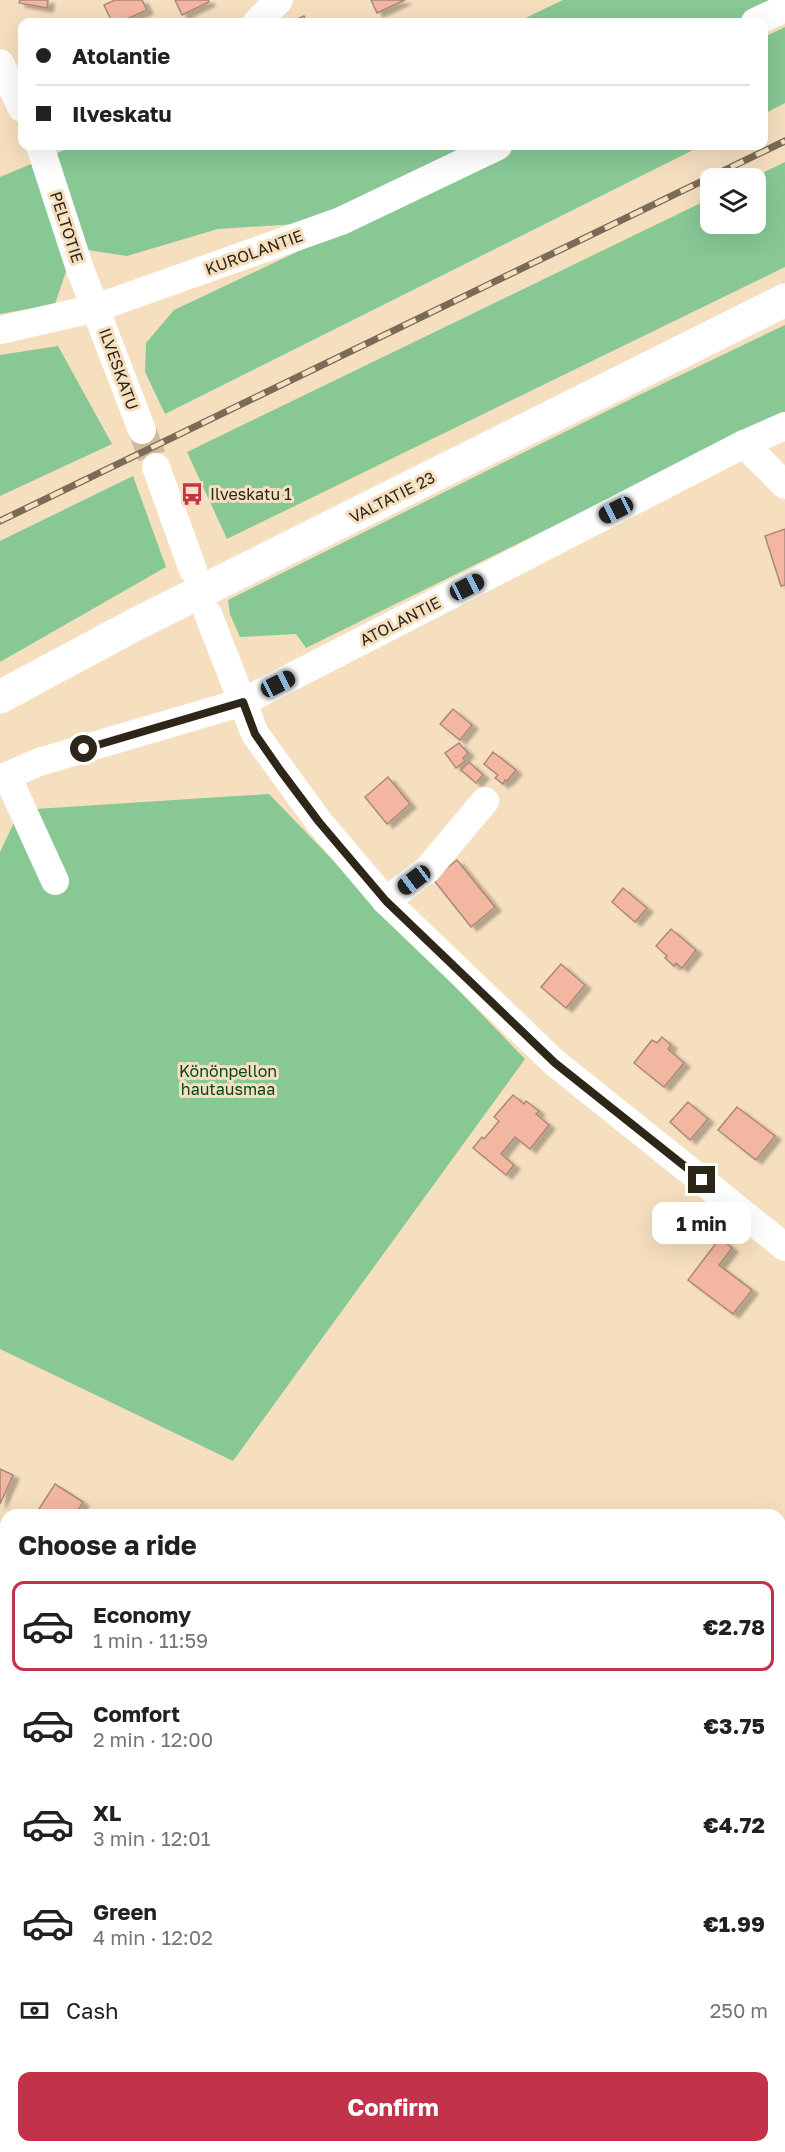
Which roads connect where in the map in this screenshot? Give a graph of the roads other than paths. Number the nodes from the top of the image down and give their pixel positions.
1 (279, 0) edge
2 (785, 8) edge
3 (261, 18) edge
4 (764, 18) edge
5 (0, 63) edge
6 (18, 100) edge
7 (41, 150) edge
8 (489, 150) edge
9 (785, 300) edge
10 (96, 308) junction
11 (0, 330) edge
12 (785, 426) edge
13 (142, 430) tunnel mouth
14 (744, 444) junction
15 (156, 467) tunnel mouth
16 (785, 485) edge
17 (193, 570) dead end
18 (208, 614) dead end
19 (0, 697) edge
20 (243, 702) junction
21 (3, 778) edge
22 (485, 801) dead end
23 (55, 881) dead end
24 (386, 901) junction
25 (785, 1247) edge

1 - 3 street
2 - 4 street
5 - 6 street
7 - 10 street, PELTOTIE
8 - 10 street, KUROLANTIE
9 - 19 highway, VALTATIE 23
10 - 11 street, KUROLANTIE
10 - 13 street, ILVESKATU
12 - 14 street, ATOLANTIE
14 - 16 street
14 - 20 street, ATOLANTIE
15 - 17 street
18 - 20 street
20 - 21 street, ATOLANTIE
20 - 24 street
21 - 23 street
22 - 24 street
24 - 25 street

